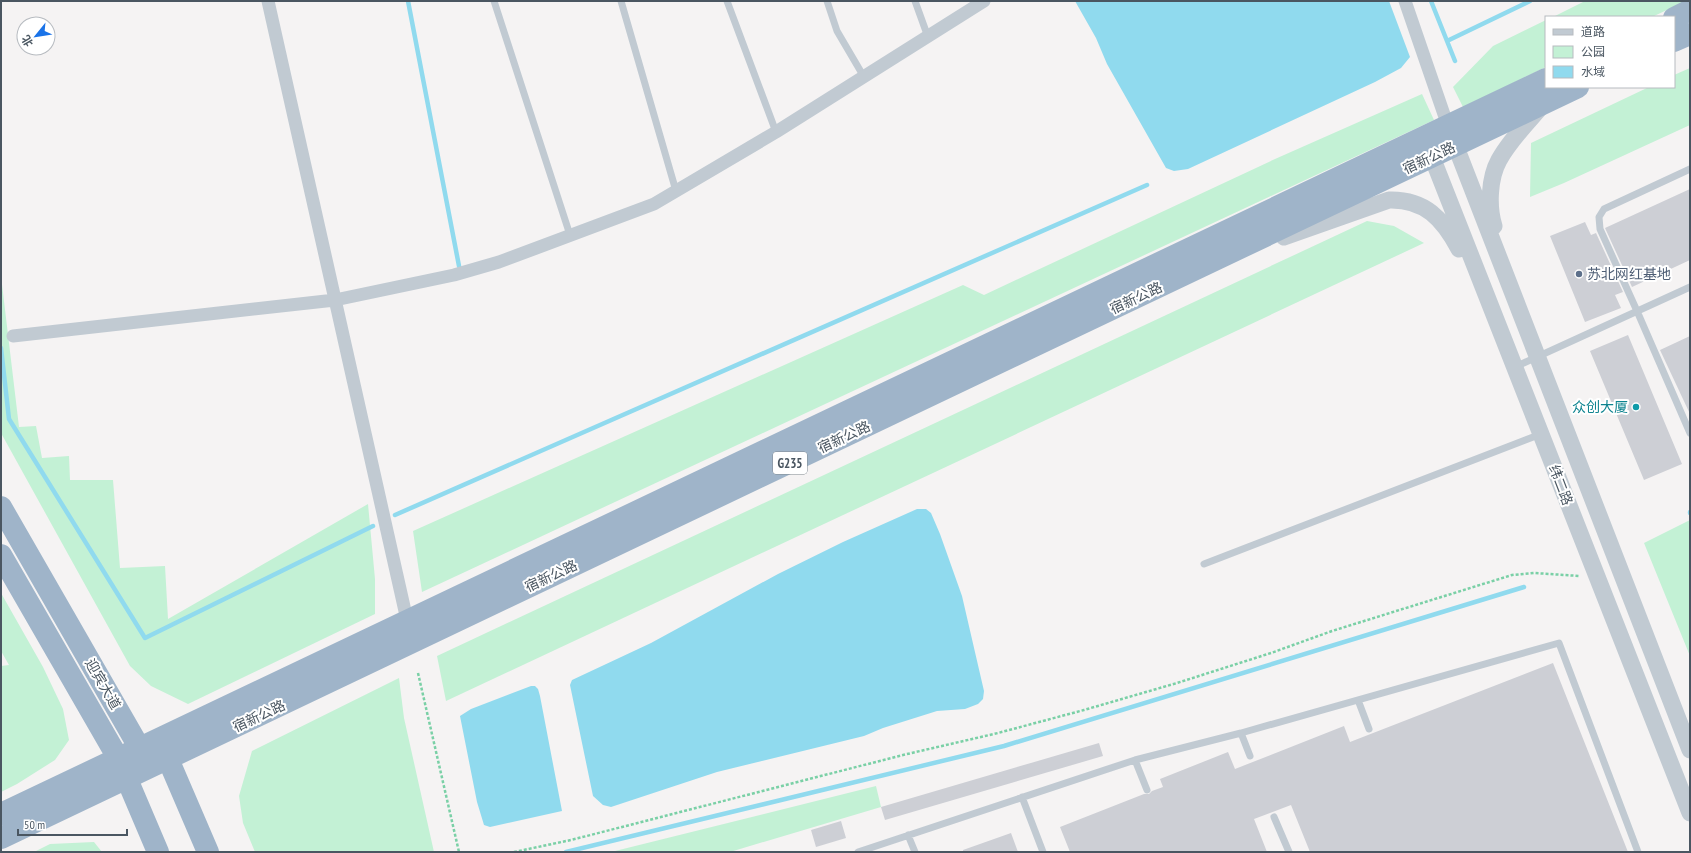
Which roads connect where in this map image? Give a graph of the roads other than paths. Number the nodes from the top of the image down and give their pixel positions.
1 (268, 1) edge
2 (494, 1) edge
3 (621, 1) edge
4 (727, 1) edge
5 (827, 1) edge
6 (915, 1) edge
7 (984, 1) edge
8 (1405, 1) edge
9 (1690, 10) edge
10 (1675, 18) edge
11 (1690, 34) edge
12 (928, 36) junction
13 (1675, 41) edge
14 (864, 76) junction
15 (1545, 80) edge
16 (1576, 88) edge
17 (1545, 103) junction
18 (776, 132) junction
19 (1452, 136) junction
20 (1432, 156) junction
21 (1690, 169) edge
22 (676, 191) junction
23 (570, 235) junction
24 (1168, 283) junction
25 (1690, 287) edge
26 (335, 300) junction
27 (1489, 302) junction
28 (1637, 311) junction
29 (1524, 322) junction
30 (13, 336) dead end
31 (1538, 357) junction
32 (1515, 367) junction
33 (1690, 433) edge
34 (1542, 434) junction
35 (1, 507) edge
36 (1, 555) edge
37 (1204, 564) dead end
38 (407, 620) junction
39 (1358, 700) junction
40 (1369, 729) dead end
41 (1241, 733) junction
42 (139, 747) junction
43 (1690, 750) edge
44 (1250, 756) dead end
45 (118, 758) junction
46 (168, 759) junction
47 (1135, 760) junction
48 (128, 779) junction
49 (1147, 790) dead end
50 (1022, 797) junction
51 (1, 814) edge
52 (1690, 814) edge
53 (1274, 817) dead end
54 (908, 835) junction
55 (1, 838) edge
56 (158, 852) edge
57 (208, 852) edge
58 (858, 852) edge
59 (915, 852) edge
60 (1043, 852) edge
61 (1288, 852) edge
62 (1638, 852) edge

1 - 26 street
2 - 23 lane
3 - 22 lane
4 - 18 lane
5 - 14 lane
6 - 12 lane
7 - 12 street
8 - 19 street
9 - 10 highway
11 - 13 highway
12 - 14 street
14 - 18 street
15 - 19 highway, 宿新公路 / G235
16 - 17 highway, 宿新公路 / G235
17 - 19 highway, 宿新公路 / G235
17 - 29 street
18 - 22 street
19 - 20 highway, 宿新公路 / G235
19 - 29 street, 纬二路
19 - 38 highway, 宿新公路 / G235
20 - 24 highway, 宿新公路 / G235
20 - 27 street, 纬二路
21 - 28 lane
22 - 23 street
23 - 26 street
24 - 27 street
24 - 46 highway, 宿新公路 / G235
25 - 28 lane
26 - 30 street
26 - 38 street
27 - 32 street, 纬二路
28 - 31 lane
28 - 33 lane
29 - 31 street, 纬二路
31 - 32 lane
31 - 43 street, 纬二路
32 - 34 street, 纬二路
34 - 37 lane
34 - 52 street, 纬二路
35 - 42 highway, 迎宾大道
36 - 45 highway, 迎宾大道
38 - 42 highway, 宿新公路 / G235
39 - 40 lane
39 - 41 lane
39 - 62 lane
41 - 44 lane
41 - 47 lane
42 - 45 highway, 宿新公路 / G235
42 - 46 highway
45 - 48 highway, 迎宾大道
45 - 51 highway, 宿新公路 / G235
46 - 48 highway, 宿新公路 / G235
46 - 57 highway
47 - 49 lane
47 - 50 lane
48 - 55 highway, 宿新公路 / G235
48 - 56 highway, 迎宾大道
50 - 54 lane
50 - 60 lane
53 - 61 lane
54 - 58 lane
54 - 59 lane

